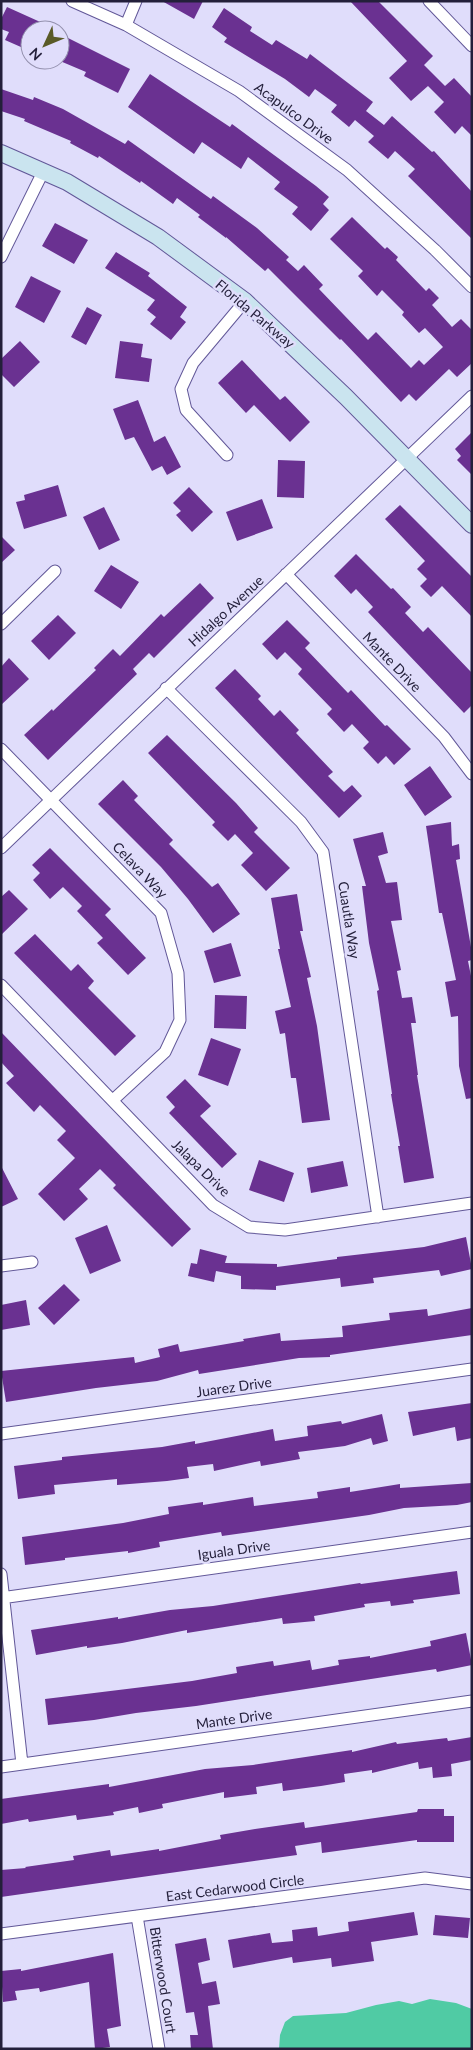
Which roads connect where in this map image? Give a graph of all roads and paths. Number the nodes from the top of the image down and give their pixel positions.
1 (72, 1) edge
2 (136, 1) edge
3 (429, 1) edge
4 (126, 25) junction
5 (472, 46) edge
6 (1, 153) edge
7 (43, 172) junction
8 (1, 257) edge
9 (472, 287) edge
10 (245, 301) junction
11 (472, 396) edge
12 (227, 455) dead end
13 (407, 457) junction
14 (472, 525) edge
15 (55, 571) dead end
16 (286, 574) junction
17 (1, 624) edge
18 (166, 688) junction
19 (1, 749) edge
20 (472, 774) edge
21 (51, 801) junction
22 (1, 848) edge
23 (1, 985) edge
24 (113, 1100) junction
25 (472, 1203) edge
26 (378, 1217) junction
27 (32, 1262) dead end
28 (1, 1266) edge
29 (472, 1369) edge
30 (1, 1434) edge
31 (472, 1532) edge
32 (1, 1574) edge
33 (3, 1597) edge
34 (472, 1701) edge
35 (22, 1764) junction
36 (1, 1767) edge
37 (472, 1884) edge
38 (137, 1916) junction
39 (1, 1934) edge
40 (159, 2049) edge

1 - 4 street, Acapulco Drive
2 - 4 street
3 - 5 street
4 - 9 street, Acapulco Drive
6 - 7 street, Florida Parkway
7 - 8 street
7 - 10 street, Florida Parkway
10 - 12 street
10 - 13 street, Florida Parkway
11 - 13 street, Hidalgo Avenue
13 - 14 street, Florida Parkway
13 - 16 street, Hidalgo Avenue
15 - 17 street
16 - 18 street, Hidalgo Avenue
16 - 20 street, Mante Drive
18 - 21 street, Hidalgo Avenue
18 - 26 street, Cuautla Way
19 - 21 street, Celava Way
21 - 22 street, Hidalgo Avenue
21 - 24 street, Celava Way
23 - 24 street, Jalapa Drive
24 - 26 street, Jalapa Drive
25 - 26 street, Jalapa Drive
27 - 28 street
29 - 30 street, Juarez Drive
31 - 33 street, Iguala Drive
32 - 33 street
33 - 35 street
34 - 35 street, Mante Drive
35 - 36 street, Mante Drive
37 - 38 street, East Cedarwood Circle
38 - 39 street, East Cedarwood Circle
38 - 40 street, Bitterwood Court

